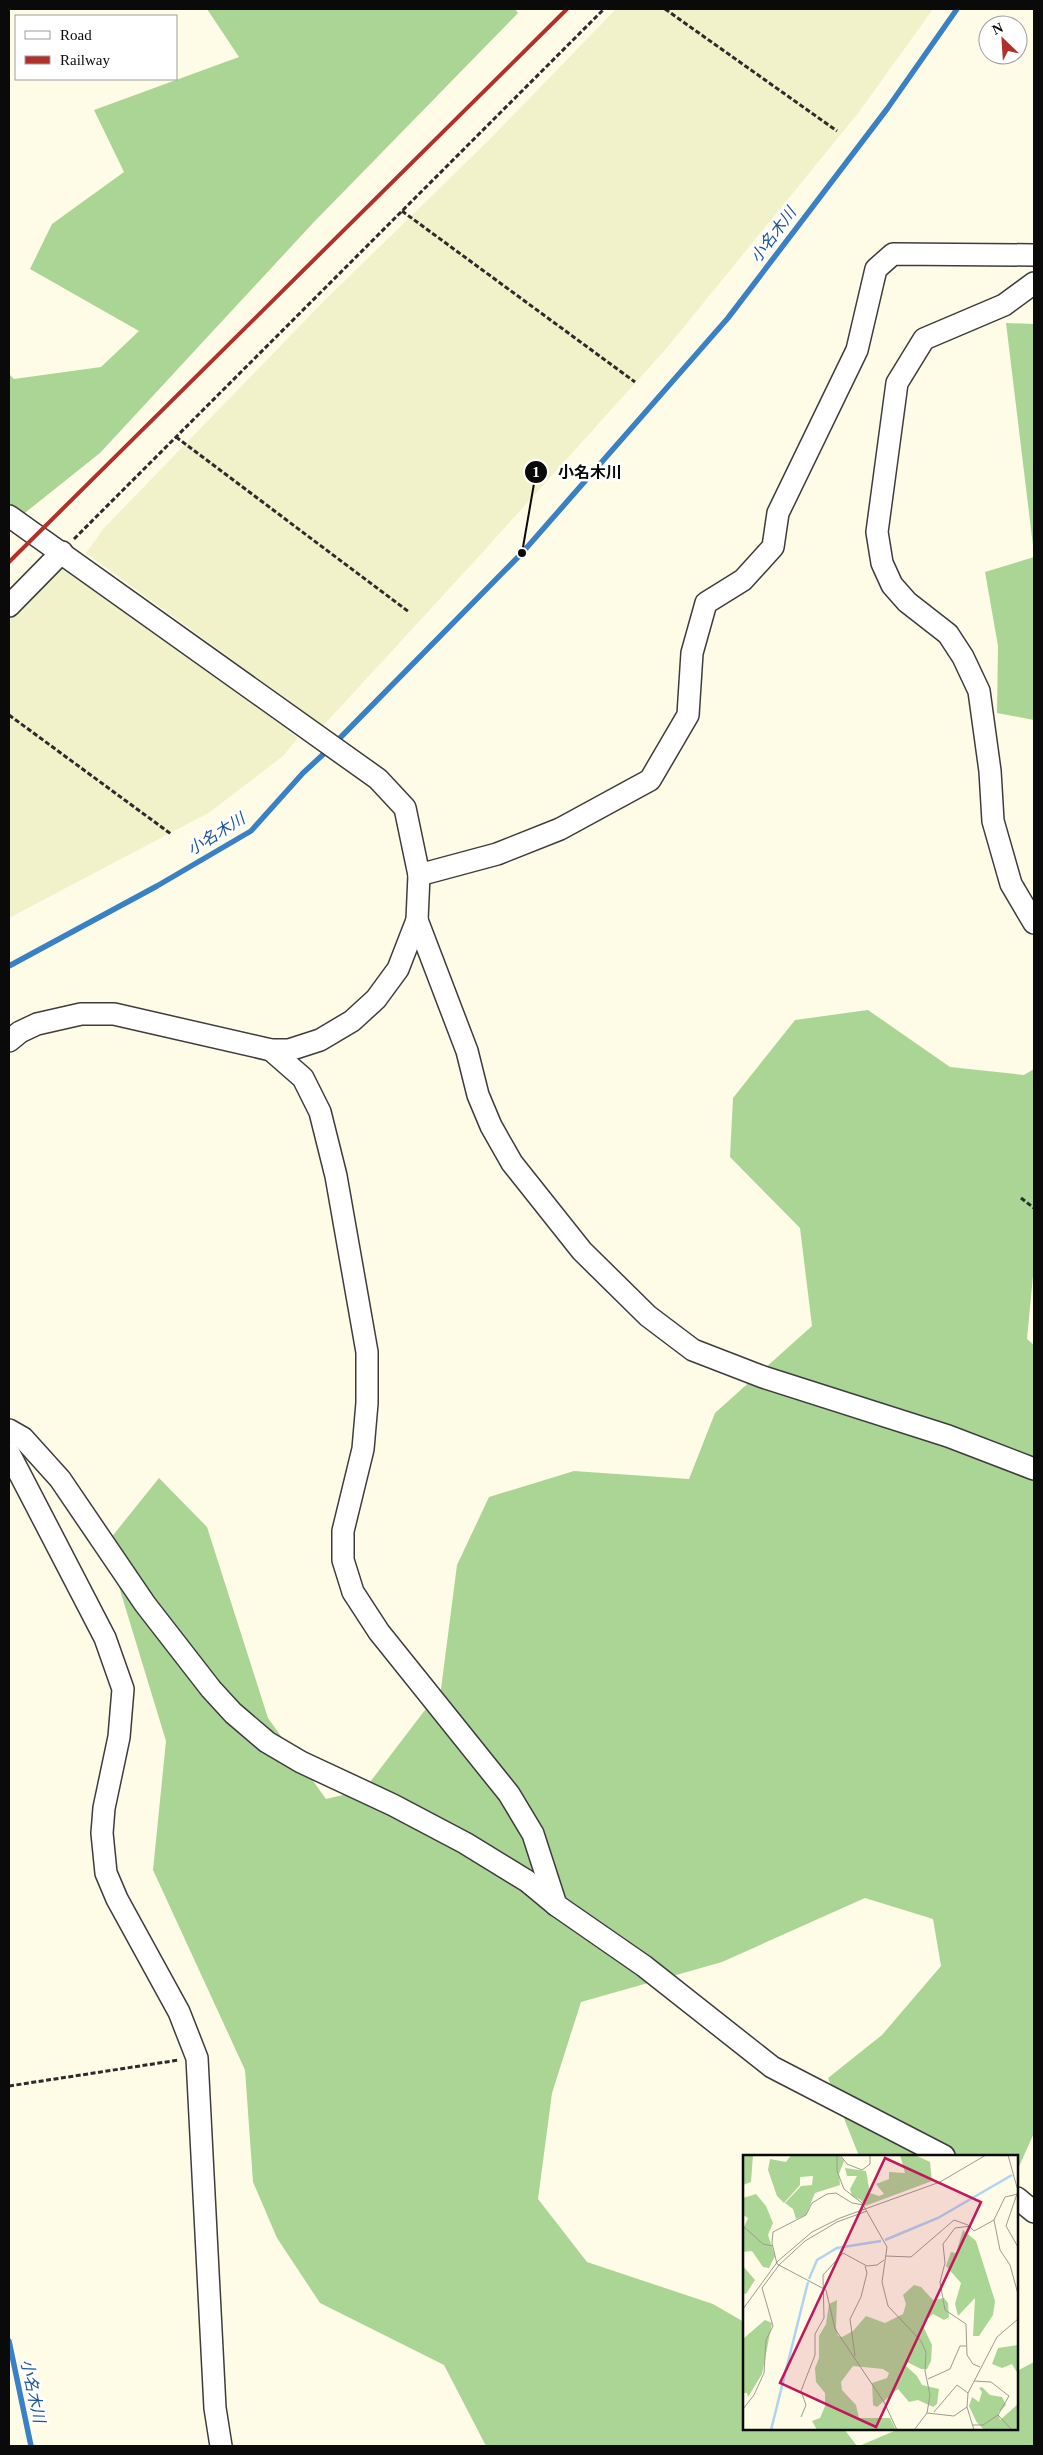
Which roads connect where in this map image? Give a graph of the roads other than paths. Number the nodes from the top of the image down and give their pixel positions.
1 (1034, 255) edge
2 (1034, 283) edge
3 (9, 516) edge
4 (62, 552) junction
5 (9, 606) edge
6 (419, 875) junction
7 (417, 920) junction
8 (1034, 923) edge
9 (9, 1041) edge
10 (271, 1050) junction
11 (9, 1430) edge
12 (9, 1453) edge
13 (1034, 1469) edge
14 (556, 1905) junction
15 (942, 2155) edge
16 (1018, 2199) edge
17 (1034, 2212) edge
18 (221, 2446) edge

1 - 6 street
2 - 8 street
3 - 4 street
4 - 5 street
4 - 6 street
6 - 7 street
7 - 10 street
7 - 13 street
9 - 10 street
10 - 14 street
11 - 14 street
12 - 18 street
14 - 15 street
16 - 17 street

